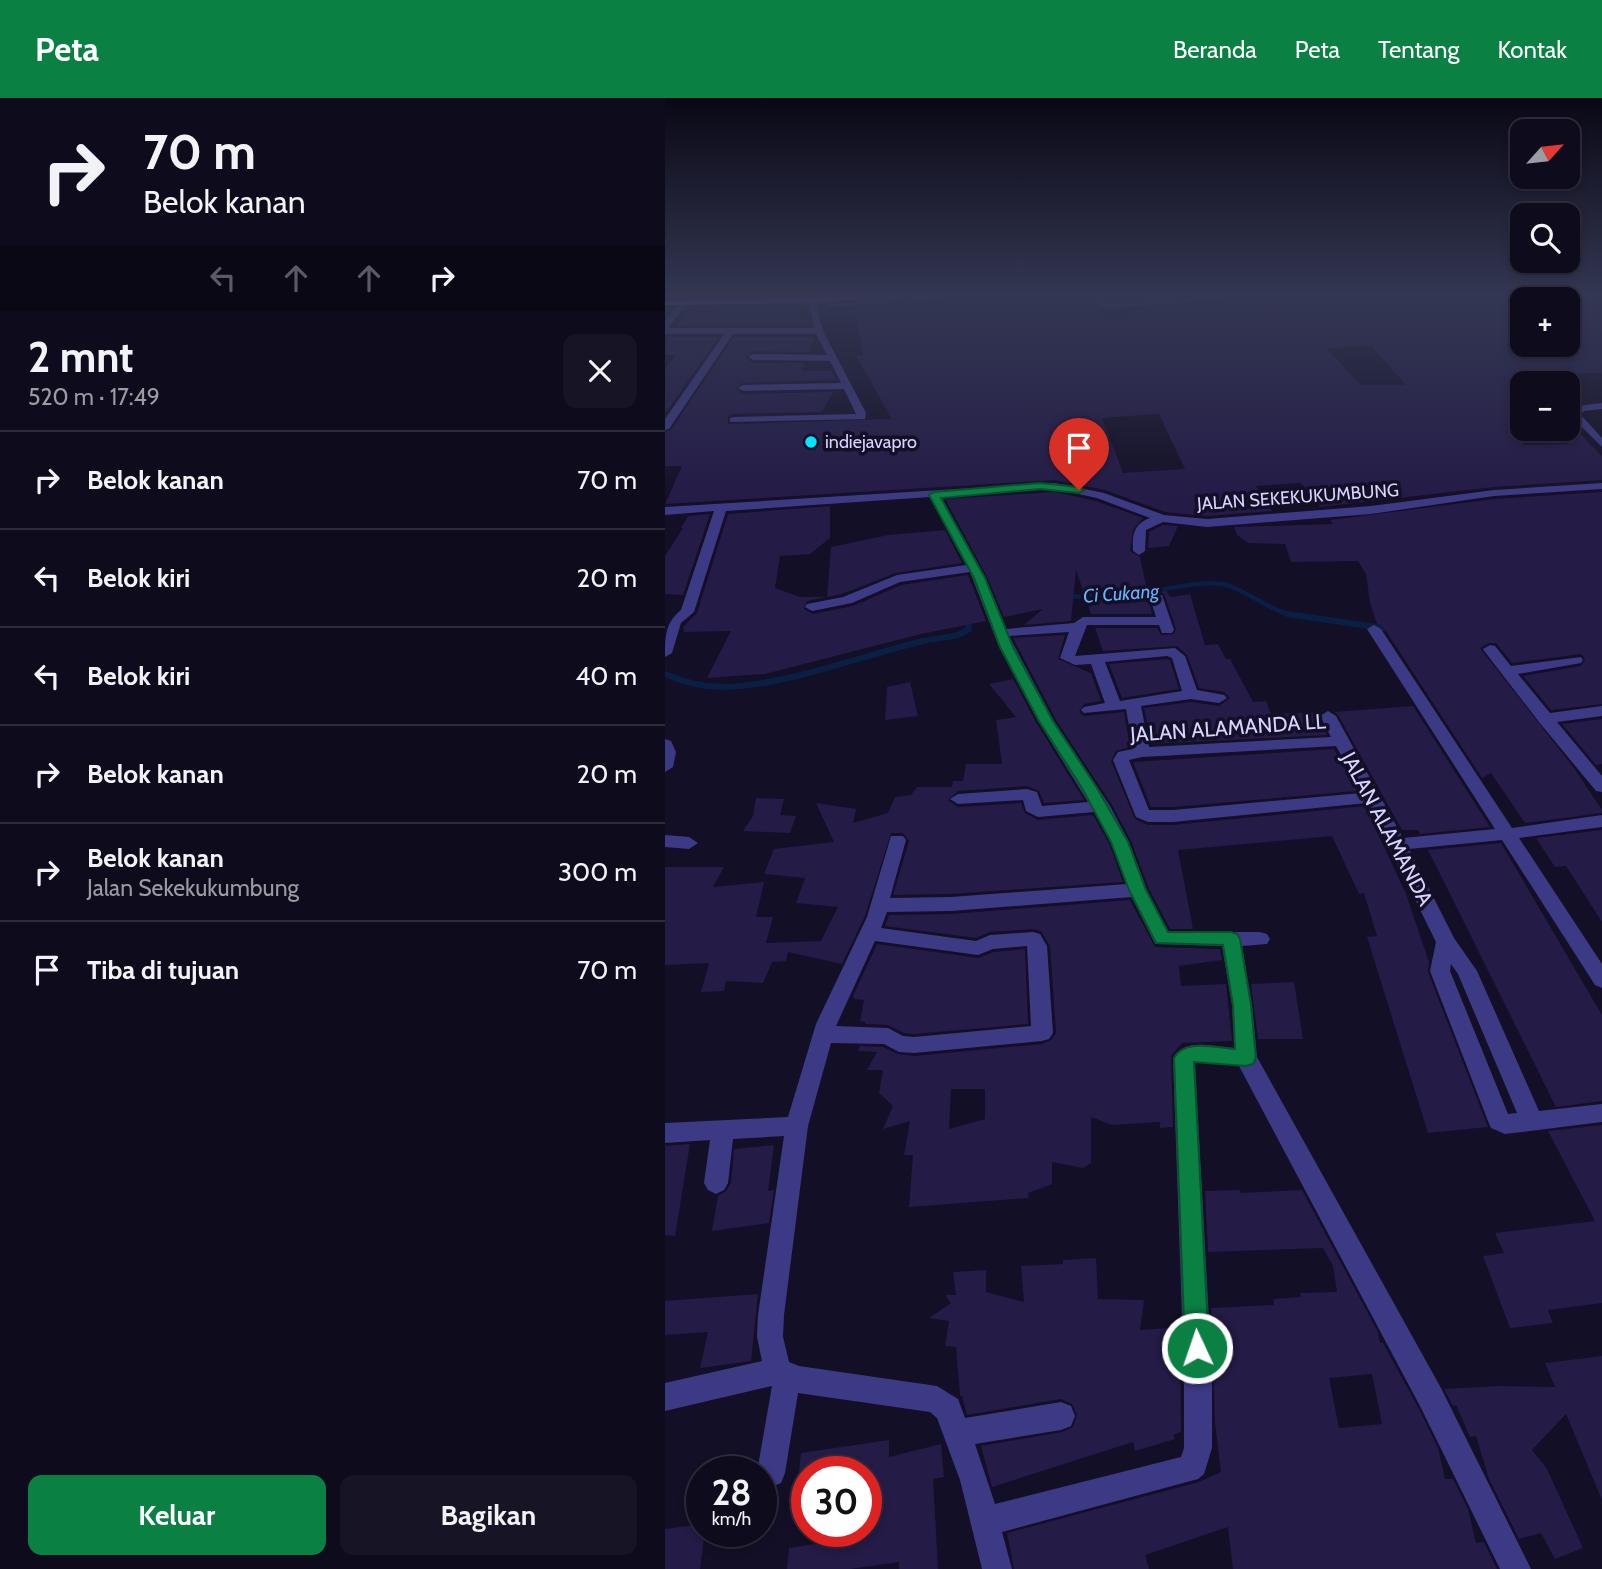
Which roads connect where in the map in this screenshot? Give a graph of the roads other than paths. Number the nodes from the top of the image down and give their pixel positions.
1 (708, 364) edge
2 (835, 364) edge
3 (846, 386) junction
4 (743, 388) dead end
5 (1602, 406) edge
6 (734, 420) dead end
7 (665, 427) edge
8 (1602, 444) edge
9 (1602, 486) edge
10 (934, 495) junction
11 (721, 508) junction
12 (665, 511) edge
13 (1162, 518) junction
14 (1139, 551) dead end
15 (974, 568) junction
16 (1157, 598) dead end
17 (812, 607) dead end
18 (1078, 627) junction
19 (1374, 629) dead end
20 (1011, 632) dead end
21 (1490, 649) dead end
22 (665, 653) edge
23 (1097, 659) junction
24 (1576, 660) dead end
25 (1507, 671) junction
26 (1191, 694) junction
27 (1219, 698) dead end
28 (1133, 704) junction
29 (1114, 706) junction
30 (1089, 710) dead end
31 (1602, 711) edge
32 (1328, 716) dead end
33 (1544, 719) junction
34 (1340, 741) junction
35 (665, 744) edge
36 (1142, 752) junction
37 (665, 767) edge
38 (1599, 779) edge
39 (1371, 797) junction
40 (958, 799) dead end
41 (1101, 806) junction
42 (1602, 821) edge
43 (1508, 834) junction
44 (897, 840) dead end
45 (665, 841) edge
46 (689, 842) dead end
47 (1398, 844) junction
48 (1138, 890) junction
49 (881, 905) junction
50 (869, 933) junction
51 (1231, 939) junction
52 (1260, 939) dead end
53 (1446, 942) junction
54 (1602, 980) edge
55 (823, 1034) junction
56 (1246, 1058) junction
57 (1602, 1113) edge
58 (1532, 1121) junction
59 (797, 1126) junction
60 (723, 1129) junction
61 (665, 1133) edge
62 (716, 1182) dead end
63 (782, 1373) junction
64 (665, 1397) edge
65 (1061, 1416) dead end
66 (958, 1433) junction
67 (773, 1456) edge
68 (985, 1522) junction
69 (997, 1569) edge
70 (1517, 1569) edge

1 - 7 street
2 - 3 street
3 - 4 street
3 - 6 street
5 - 8 street
9 - 13 street, JALAN SEKEKUKUMBUNG
10 - 11 street, JALAN SEKEKUKUMBUNG
10 - 13 street, JALAN SEKEKUKUMBUNG
10 - 15 street
11 - 12 street, JALAN SEKEKUKUMBUNG
11 - 22 street
13 - 14 street
15 - 17 street
15 - 41 street
16 - 18 street
18 - 20 street
18 - 23 street
19 - 43 street
21 - 25 street
23 - 26 street
23 - 29 street
24 - 25 street
25 - 33 street
26 - 27 street
26 - 28 street
28 - 29 street
28 - 36 street
29 - 30 street
31 - 33 street
32 - 34 street, JALAN ALAMANDA
33 - 38 street
34 - 36 street, JALAN ALAMANDA LL
34 - 39 street, JALAN ALAMANDA
35 - 37 street
36 - 39 street, JALAN ALAMANDA LL
39 - 47 street, JALAN ALAMANDA
40 - 41 street
41 - 48 street
42 - 43 street
43 - 47 street
43 - 54 street
44 - 49 street
45 - 46 street
47 - 53 street, JALAN ALAMANDA
48 - 49 street
48 - 51 street
49 - 50 street
50 - 55 street
50 - 55 street
51 - 52 street
51 - 56 street
53 - 58 street, JALAN ALAMANDA
53 - 58 street
55 - 59 street
56 - 68 street
56 - 70 street
57 - 58 street
59 - 60 street
59 - 63 street
60 - 61 street
60 - 62 street
63 - 64 street
63 - 66 street
63 - 67 street
65 - 66 street
66 - 68 street
68 - 69 street

